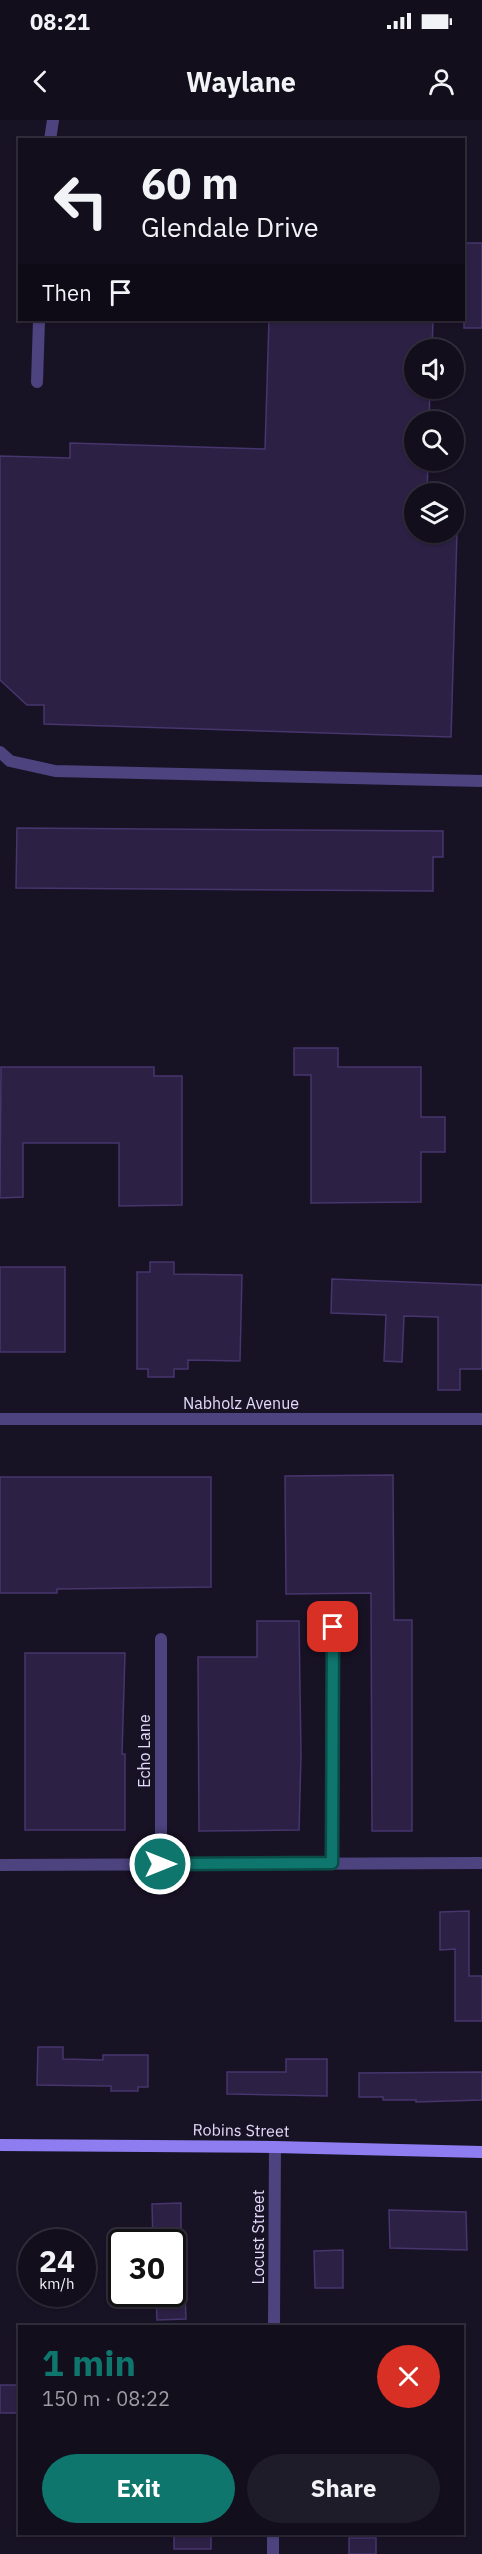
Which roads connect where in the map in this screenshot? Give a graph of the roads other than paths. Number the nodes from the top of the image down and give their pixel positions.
1 (53, 120) edge
2 (50, 138) edge
3 (39, 321) edge
4 (37, 382) dead end
5 (0, 752) edge
6 (482, 781) edge
7 (0, 1419) edge
8 (482, 1419) edge
9 (333, 1627) dead end
10 (161, 1639) dead end
11 (332, 1863) junction
12 (482, 1863) edge
13 (0, 1864) edge
14 (160, 1864) junction
15 (0, 2145) edge
16 (275, 2147) junction
17 (482, 2152) edge
18 (274, 2325) edge
19 (273, 2535) edge
20 (273, 2554) edge

1 - 2 street
3 - 4 street
5 - 6 street
7 - 8 street, Nabholz Avenue
9 - 11 street
10 - 14 street, Echo Lane
11 - 12 street
11 - 14 street
13 - 14 street
15 - 16 street, Robins Street
16 - 17 street, Robins Street
16 - 18 street, Locust Street
19 - 20 street

